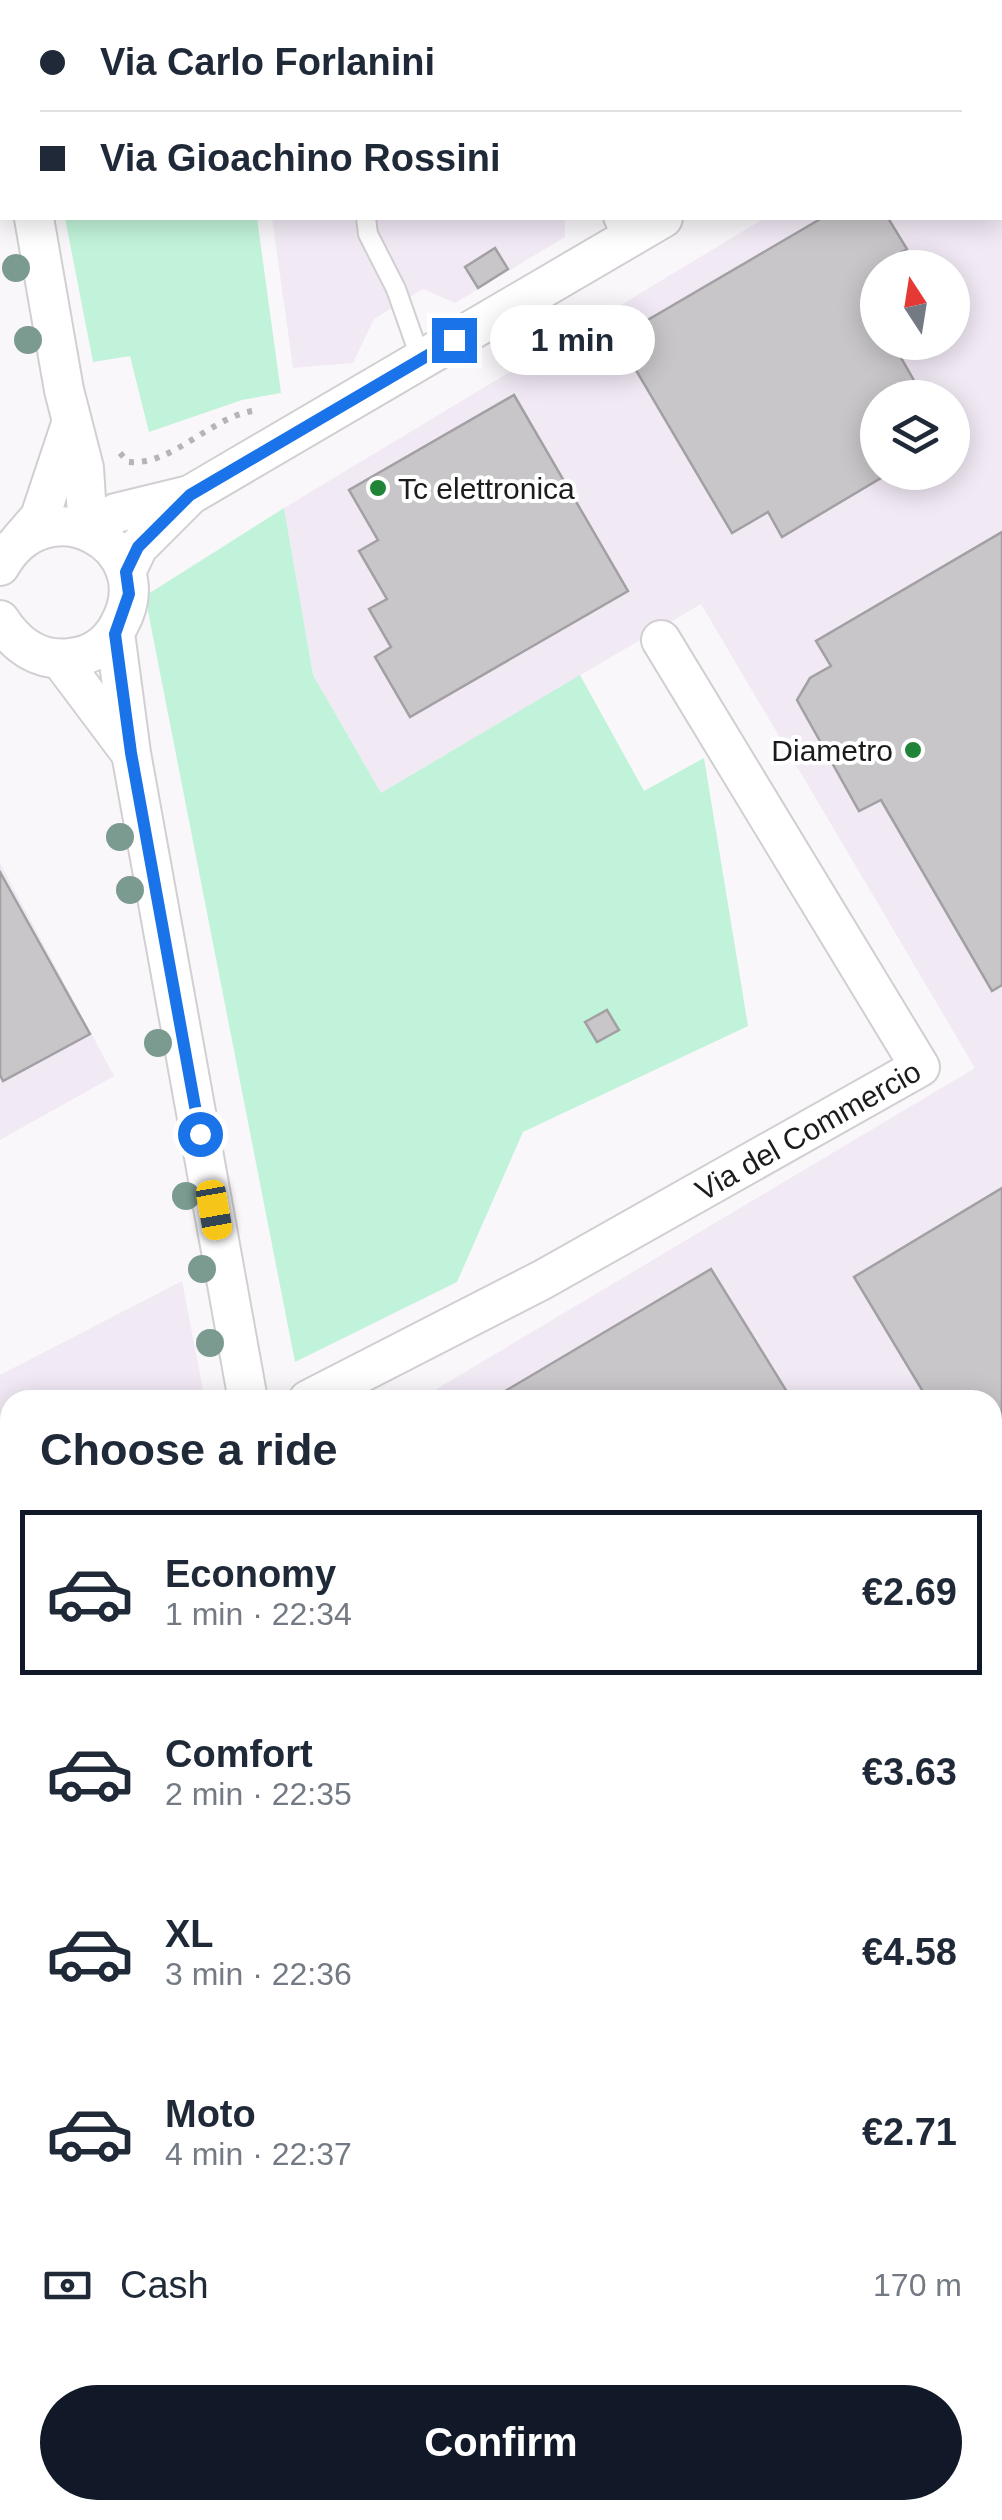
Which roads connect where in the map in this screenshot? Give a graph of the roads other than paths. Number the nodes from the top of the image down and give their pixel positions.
1 (34, 220) edge
2 (366, 220) edge
3 (655, 220) edge
4 (618, 229) edge
5 (421, 360) junction
6 (71, 424) junction
7 (190, 495) junction
8 (88, 530) junction
9 (10, 553) edge
10 (126, 572) junction
11 (115, 634) junction
12 (8, 638) edge
13 (661, 640) dead end
14 (60, 659) junction
15 (131, 753) junction
16 (246, 1390) edge
17 (328, 1390) edge

1 - 6 street
2 - 5 lane
3 - 4 street
4 - 5 street
5 - 7 street
6 - 8 street
6 - 9 street
7 - 8 street
7 - 10 street
8 - 9 street
8 - 10 street
10 - 11 street
11 - 14 street
11 - 15 street
12 - 14 street
13 - 17 street, Via del Commercio
14 - 15 street
15 - 16 street

